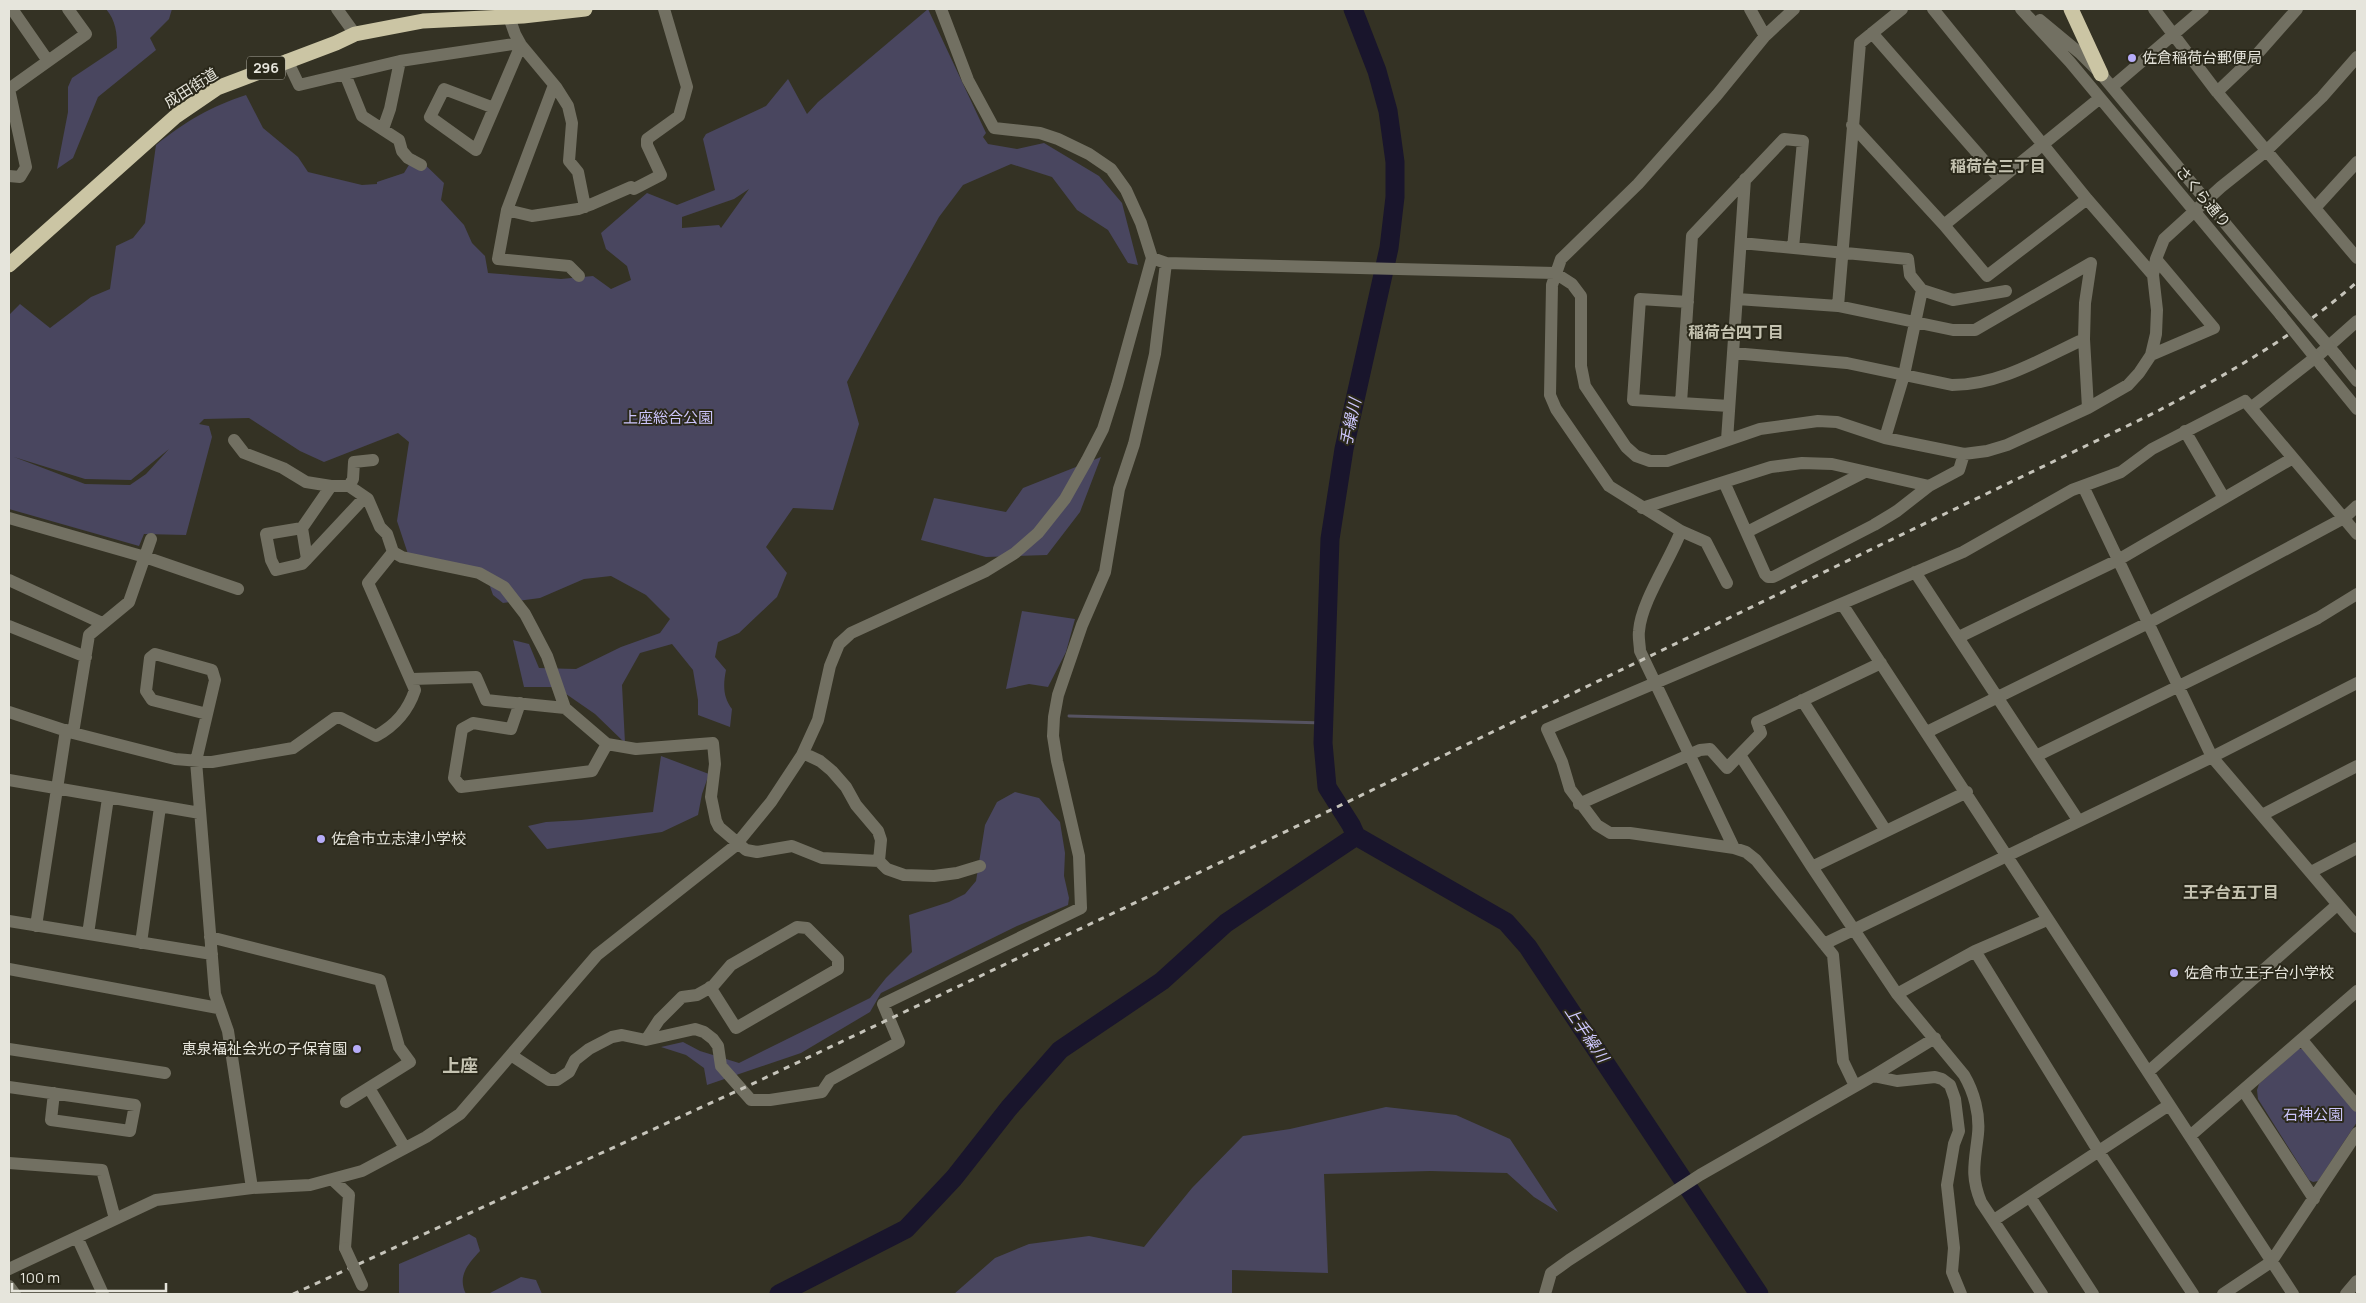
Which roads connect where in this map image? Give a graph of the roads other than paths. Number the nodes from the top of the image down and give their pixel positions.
1 (12, 9) edge
2 (68, 9) edge
3 (337, 9) edge
4 (585, 9) edge
5 (664, 9) edge
6 (940, 9) edge
7 (1750, 9) edge
8 (1794, 9) edge
9 (1902, 9) edge
10 (1932, 9) edge
11 (2021, 9) edge
12 (2027, 9) edge
13 (2071, 9) edge
14 (2154, 9) edge
15 (2203, 9) edge
16 (2297, 9) edge
17 (509, 17) junction
18 (1872, 33) junction
19 (356, 34) junction
20 (2174, 35) junction
21 (1765, 36) junction
22 (521, 44) junction
23 (2357, 57) edge
24 (287, 60) junction
25 (400, 61) junction
26 (48, 62) junction
27 (345, 74) junction
28 (2101, 74) junction
29 (554, 85) junction
30 (2112, 87) junction
31 (9, 89) edge
32 (2217, 92) junction
33 (2100, 98) junction
34 (494, 108) junction
35 (1852, 124) junction
36 (383, 129) junction
37 (2043, 144) junction
38 (2266, 151) junction
39 (2357, 162) edge
40 (421, 165) dead end
41 (9, 176) edge
42 (1745, 179) junction
43 (2000, 179) junction
44 (2087, 199) junction
45 (2206, 200) junction
46 (585, 206) junction
47 (2315, 208) junction
48 (507, 210) junction
49 (2194, 211) junction
50 (1944, 225) junction
51 (1741, 243) junction
52 (1793, 248) junction
53 (1843, 253) junction
54 (1152, 258) junction
55 (2357, 258) edge
56 (2156, 259) junction
57 (1166, 263) junction
58 (9, 264) edge
59 (1555, 273) junction
60 (2153, 275) junction
61 (579, 276) dead end
62 (1922, 290) junction
63 (2006, 291) dead end
64 (1737, 298) junction
65 (1688, 302) junction
66 (1838, 306) junction
67 (2357, 321) edge
68 (1915, 322) junction
69 (2084, 339) junction
70 (1733, 353) junction
71 (2151, 355) junction
72 (1904, 375) junction
73 (2357, 381) edge
74 (1681, 403) junction
75 (1729, 406) junction
76 (2252, 407) junction
77 (2088, 408) junction
78 (2357, 409) edge
79 (2185, 431) junction
80 (1885, 438) junction
81 (234, 440) dead end
82 (1727, 440) junction
83 (1964, 454) junction
84 (2293, 458) junction
85 (373, 460) dead end
86 (1865, 472) junction
87 (1724, 482) junction
88 (330, 486) junction
89 (349, 486) junction
90 (1929, 486) junction
91 (2083, 486) junction
92 (365, 497) junction
93 (2224, 498) junction
94 (2357, 506) edge
95 (1642, 508) junction
96 (9, 518) edge
97 (2344, 518) junction
98 (302, 528) junction
99 (1681, 531) junction
100 (1747, 532) junction
101 (2357, 534) edge
102 (151, 539) dead end
103 (393, 552) junction
104 (145, 557) junction
105 (307, 559) junction
106 (2118, 560) junction
107 (1915, 572) junction
108 (9, 580) edge
109 (1727, 583) dead end
110 (238, 589) dead end
111 (2357, 594) edge
112 (1842, 604) junction
113 (102, 623) junction
114 (2148, 623) junction
115 (9, 626) edge
116 (1959, 637) junction
117 (86, 657) junction
118 (1881, 663) junction
119 (412, 679) junction
120 (2357, 683) edge
121 (1655, 684) junction
122 (2179, 686) junction
123 (1998, 697) junction
124 (1802, 700) junction
125 (520, 703) junction
126 (565, 708) junction
127 (9, 712) edge
128 (207, 714) junction
129 (70, 732) junction
130 (1926, 732) junction
131 (606, 744) junction
132 (803, 753) junction
133 (1688, 755) junction
134 (1740, 755) junction
135 (2036, 756) junction
136 (2212, 757) junction
137 (196, 761) junction
138 (2357, 766) edge
139 (9, 780) edge
140 (57, 790) junction
141 (1966, 792) junction
142 (108, 798) junction
143 (1579, 804) junction
144 (160, 807) junction
145 (200, 813) junction
146 (2262, 816) junction
147 (2078, 820) junction
148 (1886, 831) junction
149 (737, 844) junction
150 (1734, 848) junction
151 (2357, 848) edge
152 (2006, 855) junction
153 (879, 861) junction
154 (980, 866) dead end
155 (1812, 867) junction
156 (2310, 872) junction
157 (2338, 905) junction
158 (2047, 920) junction
159 (9, 922) edge
160 (36, 926) junction
161 (2357, 927) edge
162 (1853, 929) junction
163 (88, 934) junction
164 (210, 937) junction
165 (141, 943) junction
166 (1824, 944) junction
167 (1975, 951) junction
168 (212, 954) junction
169 (9, 969) edge
170 (710, 988) junction
171 (2357, 992) edge
172 (1898, 994) junction
173 (218, 1008) junction
174 (1935, 1038) junction
175 (646, 1040) junction
176 (2302, 1040) junction
177 (9, 1050) edge
178 (511, 1055) junction
179 (2148, 1072) junction
180 (165, 1073) dead end
181 (1873, 1076) junction
182 (1855, 1086) junction
183 (9, 1087) edge
184 (369, 1088) junction
185 (2244, 1090) junction
186 (54, 1094) junction
187 (346, 1102) dead end
188 (2169, 1105) junction
189 (2357, 1106) edge
190 (2357, 1133) edge
191 (2190, 1136) junction
192 (405, 1148) junction
193 (2099, 1152) junction
194 (9, 1163) edge
195 (333, 1180) junction
196 (252, 1188) junction
197 (2030, 1197) junction
198 (2314, 1199) junction
199 (115, 1219) junction
200 (1994, 1220) junction
201 (77, 1237) junction
202 (2272, 1262) junction
203 (9, 1269) edge
204 (2357, 1281) edge
205 (9, 1286) edge
206 (361, 1290) edge
207 (15, 1294) edge
208 (103, 1294) edge
209 (1546, 1294) edge
210 (1960, 1294) edge
211 (2042, 1294) edge
212 (2093, 1294) edge
213 (2192, 1294) edge
214 (2223, 1294) edge
215 (2293, 1294) edge
216 (2346, 1294) edge

1 - 26 street
2 - 26 street
3 - 19 street
4 - 17 highway, 成田街道 / 296
5 - 46 street
6 - 54 street
7 - 21 street
8 - 21 street
9 - 18 street
10 - 37 street
11 - 33 street, さくら通り
12 - 28 street, さくら通り
13 - 28 highway
14 - 20 street
15 - 20 street
16 - 32 street
17 - 19 highway, 成田街道 / 296
17 - 22 street
18 - 35 street
18 - 43 street
19 - 24 highway, 成田街道 / 296
20 - 30 street
20 - 32 street
21 - 59 street
22 - 25 street
22 - 29 street
22 - 34 street
23 - 38 street
24 - 27 street
24 - 58 highway, 成田街道 / 296
25 - 27 street
25 - 36 street
26 - 31 street
27 - 36 street
28 - 30 street, さくら通り
29 - 46 street
29 - 48 street
30 - 45 street, さくら通り
31 - 41 street
32 - 38 street
33 - 37 street
33 - 49 street, さくら通り
34 - 34 street
35 - 50 street
35 - 53 street
36 - 40 street
37 - 43 street
37 - 44 street
38 - 45 street
38 - 47 street
39 - 47 street
42 - 51 street
42 - 52 street
42 - 65 street
43 - 50 street
44 - 50 street
44 - 60 street
45 - 49 street
45 - 73 street, さくら通り, bridge
46 - 48 street
47 - 55 street
48 - 61 street
49 - 56 street
49 - 78 street, さくら通り, bridge
51 - 52 street
51 - 64 street
52 - 53 street
53 - 62 street
53 - 66 street
54 - 57 street
54 - 132 street
56 - 60 street
56 - 71 street
57 - 59 street
57 - 175 street
59 - 82 street
59 - 95 street
60 - 71 street
62 - 63 street
62 - 68 street
64 - 66 street
64 - 70 street
65 - 74 street
65 - 74 street
66 - 68 street
67 - 76 street
68 - 69 street
68 - 72 street
69 - 72 street
69 - 77 street
70 - 72 street
70 - 75 street
71 - 77 street
72 - 80 street
74 - 75 street
75 - 82 street
76 - 79 street
76 - 84 street
77 - 83 street
79 - 91 street
79 - 93 street
80 - 82 street
80 - 83 street
81 - 88 street
83 - 90 street
84 - 93 street
84 - 97 street
85 - 89 street
86 - 87 street
86 - 90 street
86 - 100 street
87 - 95 street
87 - 100 street
88 - 89 street
88 - 98 street
89 - 92 street
90 - 100 street
91 - 106 street
91 - 107 street
92 - 103 street
92 - 105 street
93 - 106 street
94 - 97 street
95 - 99 street
96 - 104 street
97 - 101 street
97 - 114 street
98 - 105 street
98 - 105 street
99 - 109 street
99 - 121 street
102 - 104 street
103 - 119 street
103 - 126 street
104 - 110 street
104 - 113 street
106 - 114 street
106 - 116 street
107 - 112 street
107 - 116 street
108 - 113 street
111 - 122 street
112 - 118 street
112 - 121 street
113 - 117 street
114 - 122 street
114 - 123 street
115 - 117 street
116 - 123 street
117 - 129 street
118 - 124 street
118 - 130 street
119 - 125 street
119 - 137 street
120 - 136 street
121 - 133 street
121 - 143 street
122 - 135 street
122 - 136 street
123 - 130 street
123 - 135 street
124 - 134 street
124 - 148 street
125 - 126 street
125 - 131 street
126 - 131 street
127 - 129 street
128 - 128 street
128 - 137 street
129 - 137 street
129 - 140 street
130 - 141 street
131 - 149 street
132 - 149 street
132 - 153 street
133 - 134 street
133 - 143 street
133 - 150 street
134 - 155 street
135 - 147 street
136 - 146 street
136 - 147 street
137 - 145 street
138 - 146 street
139 - 140 street
140 - 142 street
140 - 160 street
141 - 148 street
141 - 152 street
142 - 144 street
142 - 163 street
143 - 150 street
144 - 145 street
144 - 165 street
145 - 164 street
146 - 156 street
147 - 152 street
148 - 155 street
149 - 153 street
149 - 178 street
150 - 166 street
151 - 156 street
152 - 158 street
152 - 162 street
153 - 154 street
155 - 162 street
156 - 157 street
157 - 161 street
157 - 179 street
158 - 167 street
158 - 179 street
159 - 160 street
160 - 163 street
162 - 166 street
162 - 172 street
163 - 165 street
164 - 168 street
164 - 184 street
165 - 168 street
166 - 182 street
167 - 172 street
167 - 193 street
168 - 173 street
169 - 173 street
170 - 170 street
170 - 175 street
171 - 176 street
172 - 174 street
173 - 196 street
174 - 181 street
174 - 200 street
175 - 178 street
176 - 185 street
176 - 189 street
177 - 180 street
178 - 192 street
179 - 188 street
181 - 182 street
181 - 210 street
182 - 209 street
183 - 186 street
184 - 187 street
184 - 192 street
185 - 191 street
185 - 198 street
186 - 186 street
188 - 191 street
188 - 193 street
190 - 198 street
191 - 202 street
192 - 195 street
193 - 197 street
193 - 213 street
194 - 199 street
195 - 196 street
195 - 206 street, bridge
196 - 199 street
197 - 200 street
197 - 212 street
198 - 202 street
199 - 201 street
200 - 211 street
201 - 203 street
201 - 208 street
202 - 214 street
202 - 215 street
204 - 216 street
205 - 207 street

